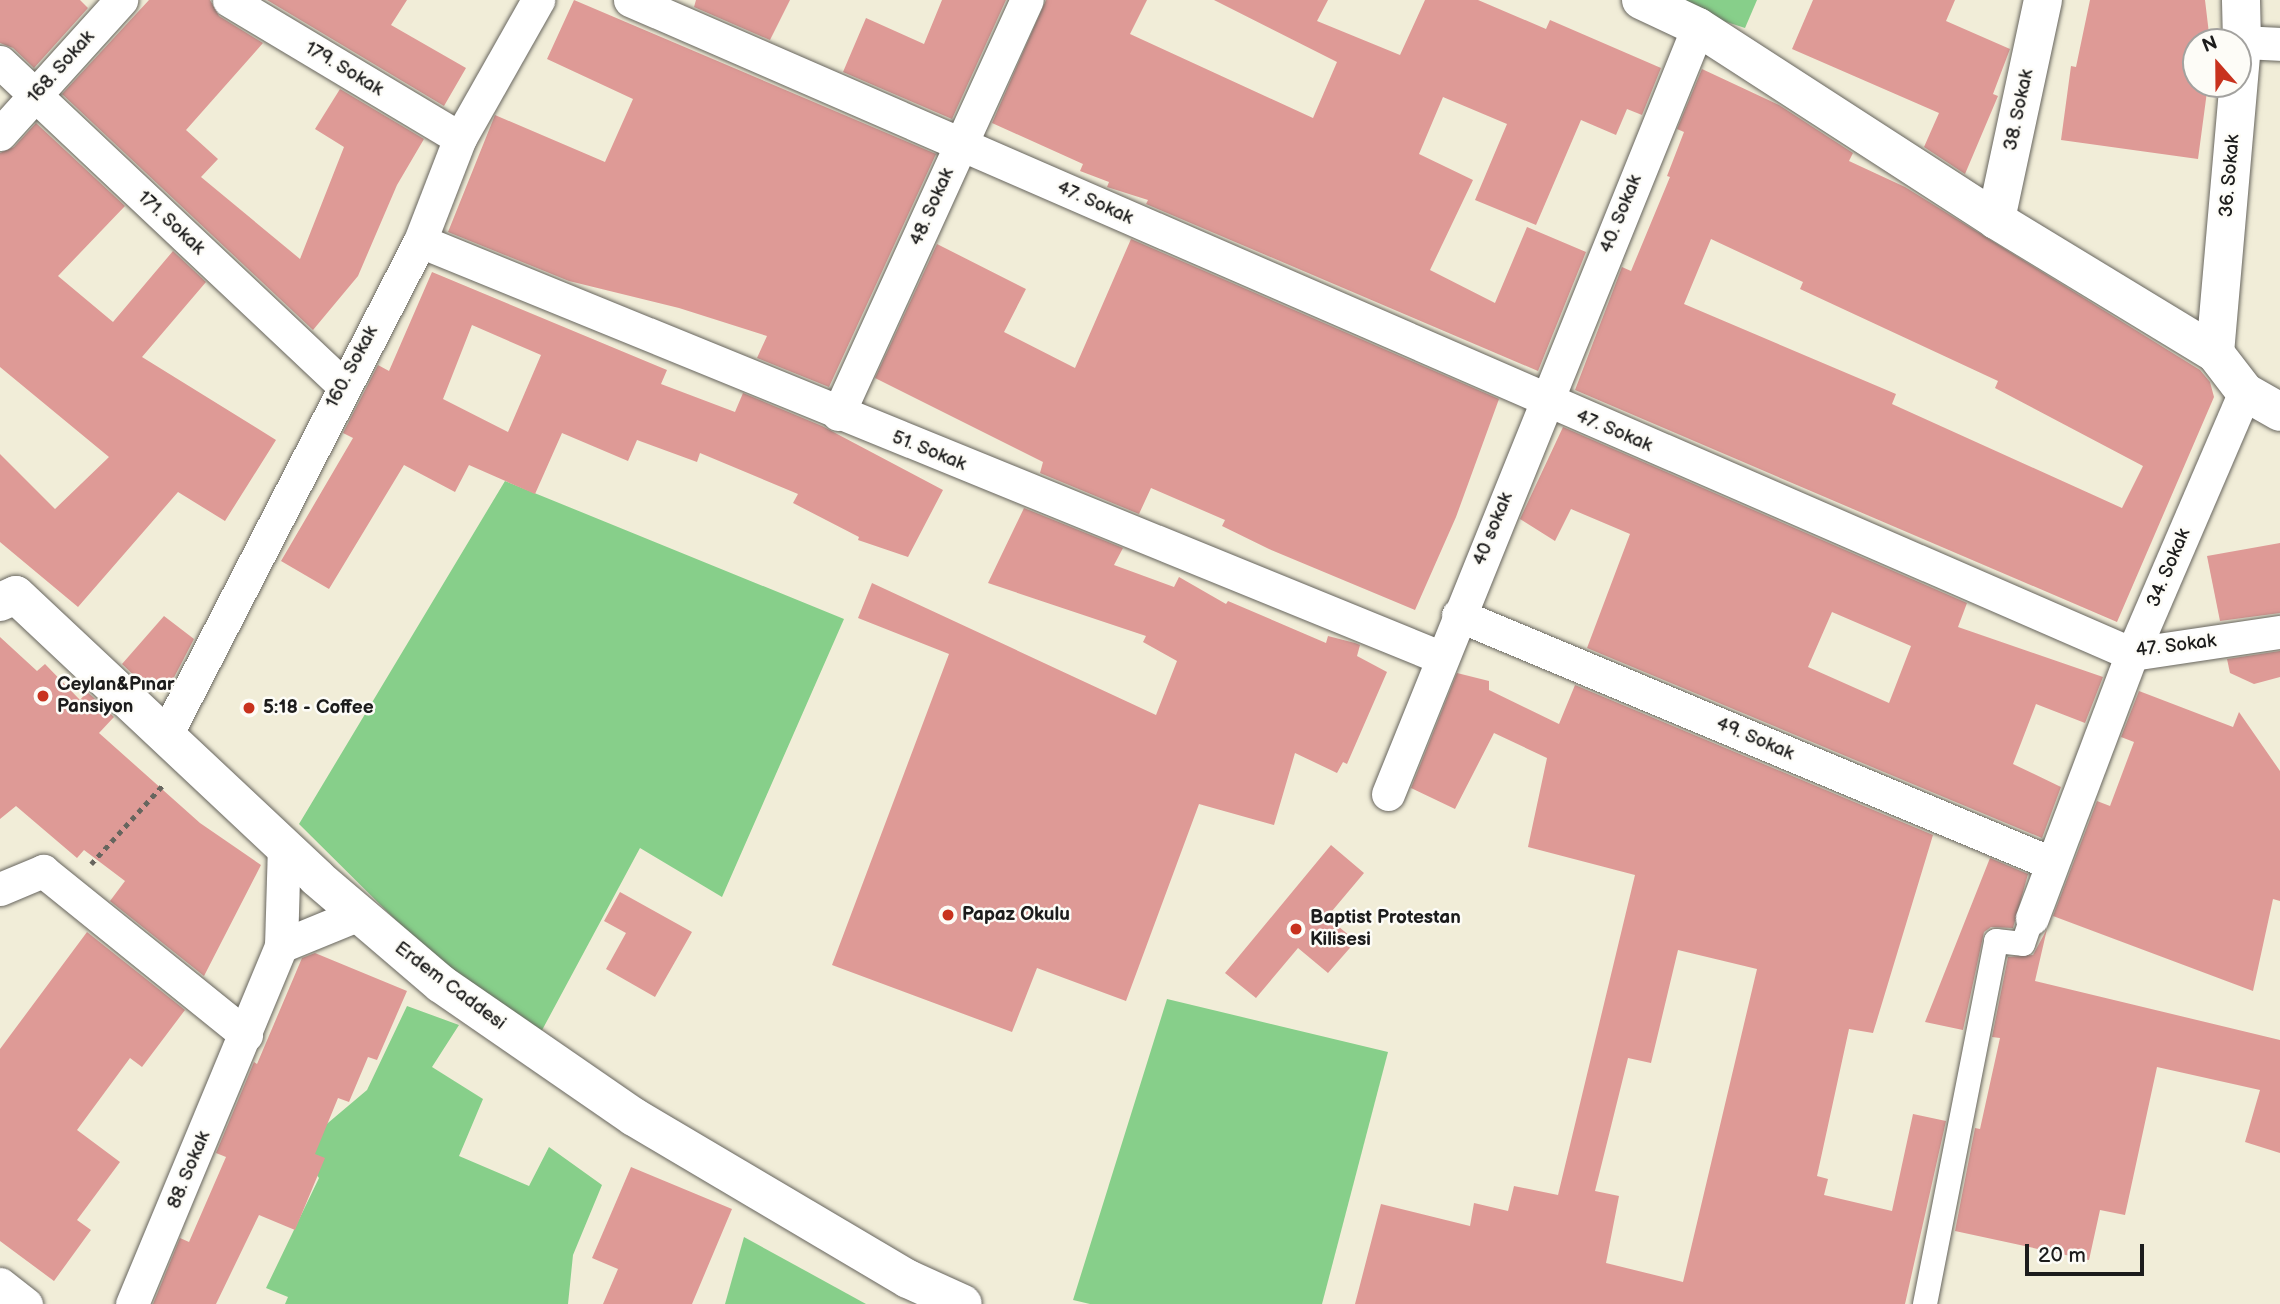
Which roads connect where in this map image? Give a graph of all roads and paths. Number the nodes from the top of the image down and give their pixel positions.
1 (121, 0) edge
2 (229, 0) edge
3 (538, 0) edge
4 (631, 0) edge
5 (1027, 0) edge
6 (1641, 0) edge
7 (2043, 0) edge
8 (2241, 0) edge
9 (1698, 27) junction
10 (2242, 28) edge
11 (2252, 43) edge
12 (2280, 44) edge
13 (0, 62) edge
14 (37, 96) junction
15 (2237, 98) edge
16 (0, 134) edge
17 (460, 138) junction
18 (960, 143) junction
19 (1996, 220) junction
20 (419, 241) junction
21 (2215, 353) junction
22 (342, 384) junction
23 (2245, 392) junction
24 (1544, 401) junction
25 (2280, 412) edge
26 (838, 414) junction
27 (5, 593) edge
28 (1458, 615) junction
29 (2280, 632) edge
30 (2132, 654) junction
31 (1440, 657) junction
32 (177, 746) junction
33 (1388, 794) dead end
34 (284, 846) junction
35 (2051, 863) junction
36 (54, 880) junction
37 (0, 889) edge
38 (359, 914) junction
39 (2032, 918) joint
40 (281, 946) junction
41 (246, 1035) junction
42 (0, 1284) edge
43 (26, 1304) edge
44 (132, 1304) edge
45 (963, 1304) edge
46 (1925, 1304) edge

1 - 14 street, 168. Sokak
2 - 17 street, 179. Sokak
3 - 17 street, 160. Sokak
4 - 18 street, 47. Sokak
5 - 18 street, 48. Sokak
6 - 9 main road
7 - 19 main road, 38. Sokak
8 - 10 main road, 36. Sokak
9 - 19 main road
9 - 24 street, 40. Sokak
11 - 12 street
13 - 14 street, 171. Sokak
14 - 16 street, 168. Sokak
14 - 22 street, 171. Sokak
15 - 21 main road, 36. Sokak
17 - 20 street, 160. Sokak
18 - 24 street, 47. Sokak
18 - 26 street, 48. Sokak
19 - 21 main road
20 - 22 street, 160. Sokak
20 - 26 street, 51. Sokak
21 - 23 main road
22 - 32 street, 160. Sokak
23 - 25 main road
23 - 30 street, 34. Sokak
24 - 28 street, 40 sokak
24 - 30 street, 47. Sokak
26 - 31 street, 51. Sokak
27 - 32 main road, Erdem Caddesi
28 - 31 street, 40 sokak
28 - 35 street, 49. Sokak
29 - 30 street, 47. Sokak
30 - 35 street, 34. Sokak
31 - 33 street, 40 sokak
32 - 34 main road, Erdem Caddesi
32 - 36 path
34 - 38 main road, Erdem Caddesi
34 - 40 street, 88. Sokak
35 - 39 street, 34. Sokak
36 - 37 street
36 - 41 street
38 - 40 street
38 - 45 main road, Erdem Caddesi
39 - 46 street
40 - 41 street, 88. Sokak
41 - 44 street, 88. Sokak
42 - 43 street

